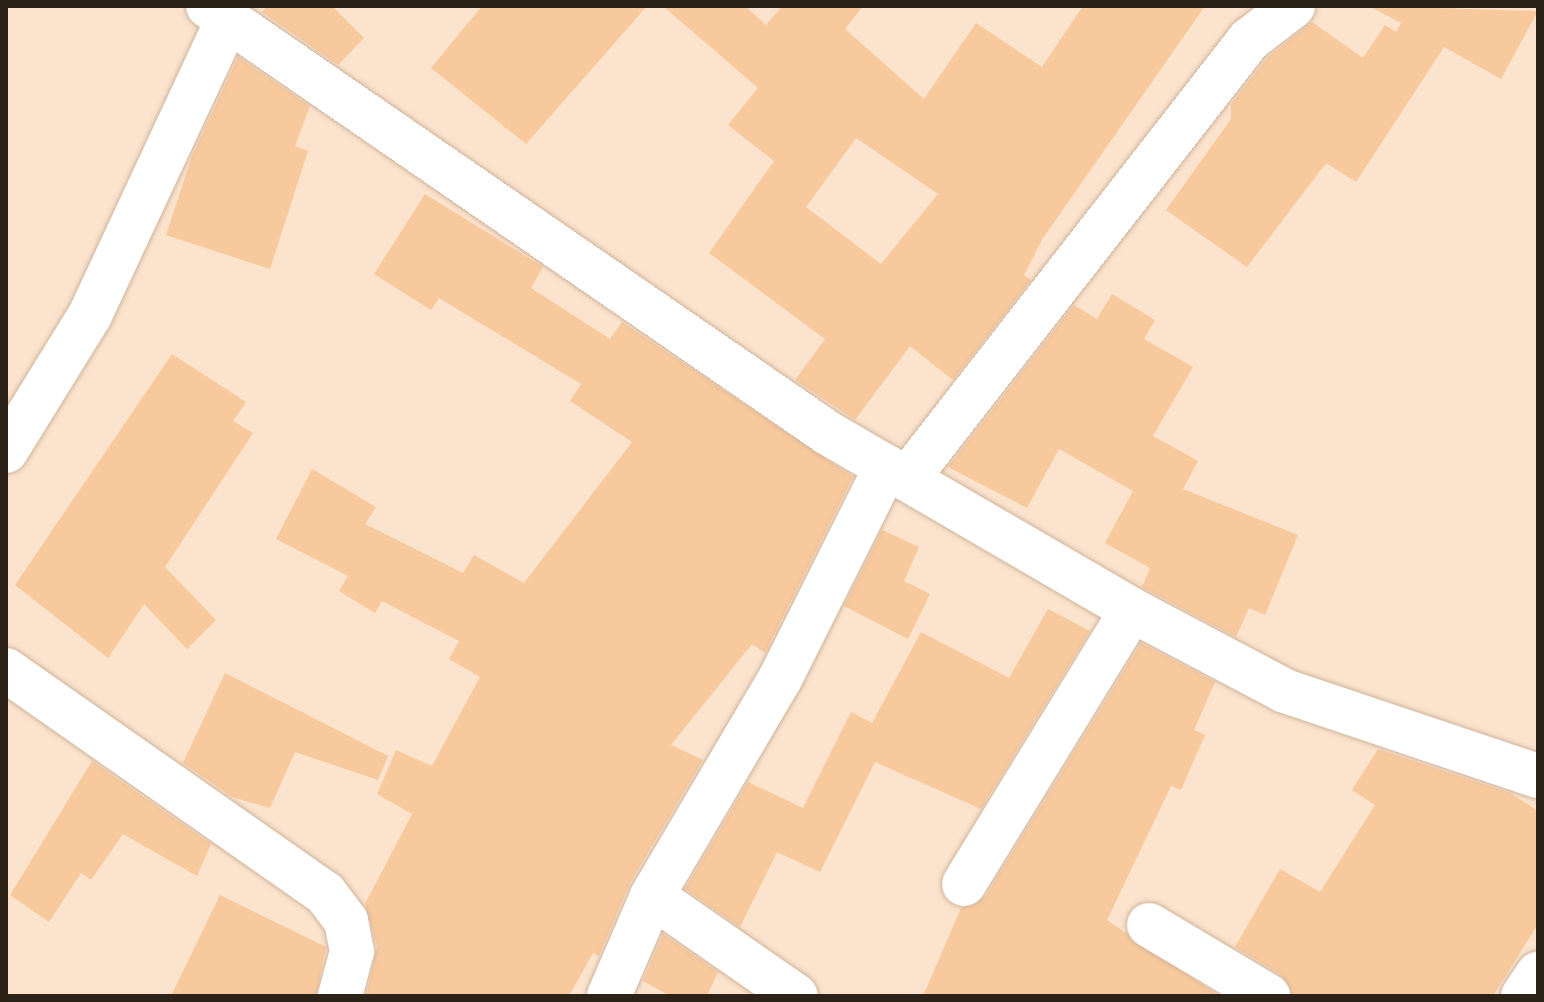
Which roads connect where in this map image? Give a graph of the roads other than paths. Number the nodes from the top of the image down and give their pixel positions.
1 (1293, 6) edge
2 (218, 14) edge
3 (6, 451) edge
4 (896, 473) junction
5 (1132, 610) junction
6 (6, 670) edge
7 (1538, 776) edge
8 (964, 884) dead end
9 (652, 896) junction
10 (1149, 925) dead end
11 (1538, 974) edge
12 (340, 996) edge
13 (609, 996) edge
14 (796, 996) edge
15 (1268, 996) edge
16 (1523, 996) edge

1 - 4 street
2 - 3 street
2 - 4 street
4 - 5 street
4 - 9 street
5 - 7 street
5 - 8 street
6 - 12 street
9 - 13 street
9 - 14 street
10 - 15 street
11 - 16 street

